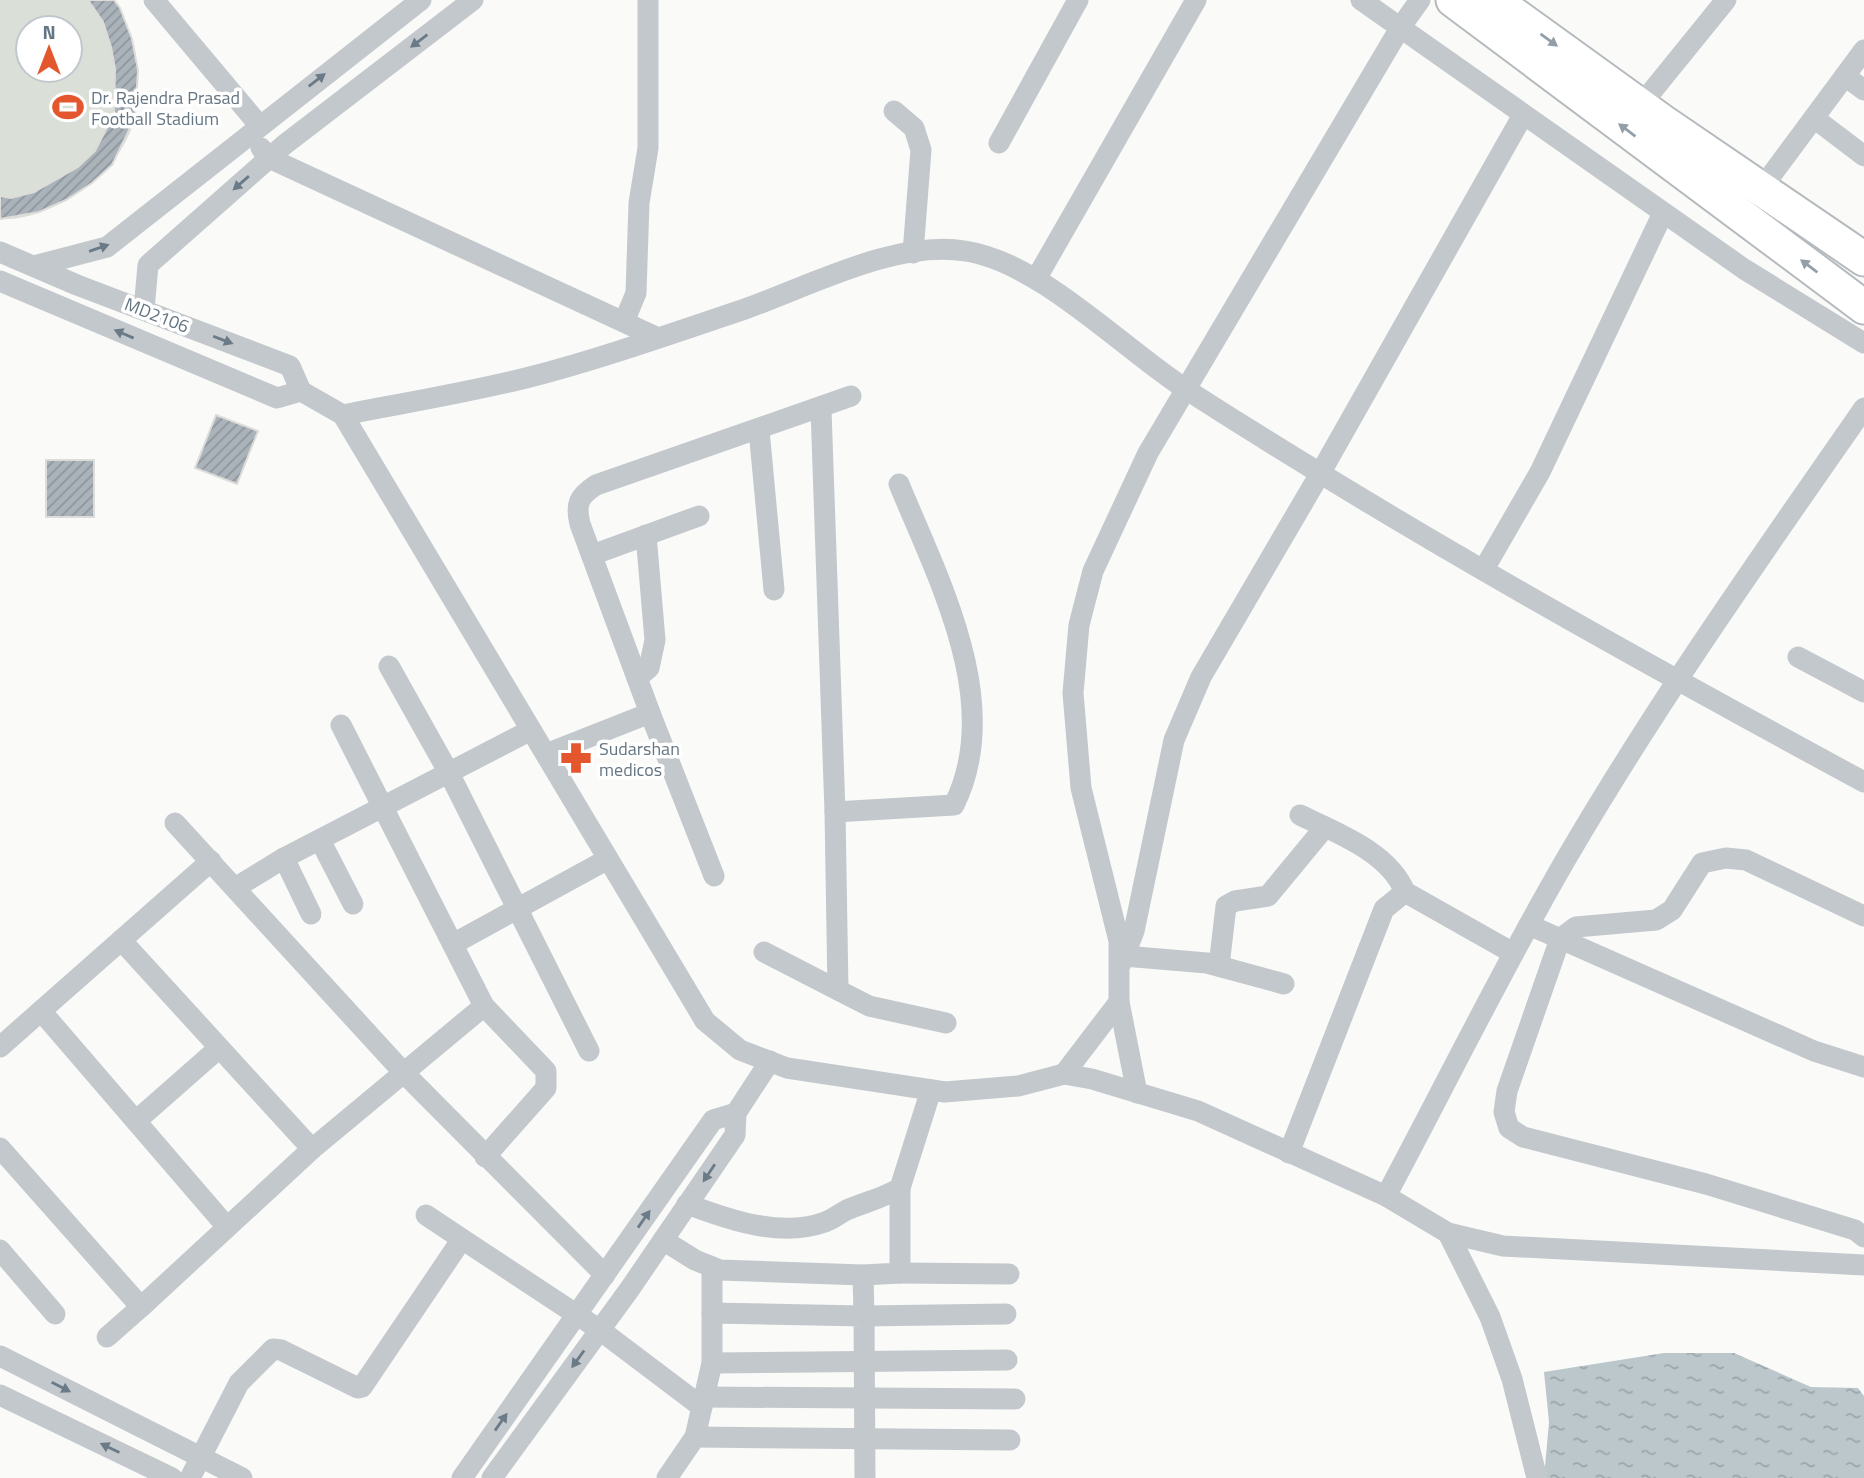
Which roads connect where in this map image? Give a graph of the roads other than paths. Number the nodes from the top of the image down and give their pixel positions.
1 (154, 0) edge
2 (421, 0) edge
3 (473, 0) edge
4 (648, 0) edge
5 (1079, 0) edge
6 (1196, 0) edge
7 (1361, 0) edge
8 (1420, 0) edge
9 (1454, 0) edge
10 (1726, 0) edge
11 (1501, 2) edge
12 (1400, 28) junction
13 (1864, 50) edge
14 (1845, 76) junction
15 (1864, 90) edge
16 (1640, 106) junction
17 (280, 109) junction
18 (894, 111) dead end
19 (1523, 115) junction
20 (1814, 118) junction
21 (254, 129) junction
22 (300, 132) junction
23 (999, 143) dead end
24 (1864, 156) edge
25 (269, 158) junction
26 (1761, 189) junction
27 (1663, 213) junction
28 (0, 252) edge
29 (913, 253) junction
30 (1864, 259) edge
31 (34, 266) junction
32 (1036, 279) junction
33 (0, 281) edge
34 (1864, 307) edge
35 (144, 310) junction
36 (624, 321) junction
37 (656, 337) junction
38 (1864, 343) edge
39 (1184, 388) junction
40 (301, 391) junction
41 (851, 396) dead end
42 (1864, 408) edge
43 (821, 409) junction
44 (343, 415) junction
45 (759, 430) junction
46 (1321, 472) junction
47 (899, 484) dead end
48 (699, 516) dead end
49 (646, 535) junction
50 (592, 555) junction
51 (1484, 569) junction
52 (774, 590) dead end
53 (1798, 656) dead end
54 (388, 666) dead end
55 (637, 678) junction
56 (1675, 680) junction
57 (1864, 692) edge
58 (650, 713) junction
59 (341, 726) dead end
60 (531, 730) junction
61 (546, 754) junction
62 (449, 773) junction
63 (1864, 782) edge
64 (384, 807) junction
65 (835, 812) junction
66 (1300, 815) dead end
67 (175, 823) dead end
68 (1325, 827) junction
69 (320, 840) junction
70 (284, 859) junction
71 (608, 859) junction
72 (211, 861) junction
73 (714, 876) dead end
74 (234, 888) junction
75 (1405, 892) junction
76 (354, 904) dead end
77 (518, 910) junction
78 (311, 914) dead end
79 (1864, 916) edge
80 (1529, 925) junction
81 (1560, 939) junction
82 (121, 940) junction
83 (453, 944) junction
84 (764, 952) dead end
85 (1513, 953) junction
86 (1122, 962) junction
87 (1219, 966) junction
88 (1284, 984) dead end
89 (838, 990) junction
90 (1119, 1002) junction
91 (484, 1006) junction
92 (41, 1011) junction
93 (946, 1023) dead end
94 (0, 1047) edge
95 (219, 1048) junction
96 (589, 1051) dead end
97 (770, 1061) junction
98 (1864, 1068) edge
99 (404, 1073) junction
100 (1063, 1074) junction
101 (931, 1090) junction
102 (1137, 1093) junction
103 (736, 1113) junction
104 (136, 1121) junction
105 (0, 1148) edge
106 (312, 1149) junction
107 (1289, 1153) junction
108 (485, 1157) junction
109 (900, 1188) junction
110 (1386, 1196) junction
111 (687, 1204) junction
112 (426, 1215) dead end
113 (228, 1227) junction
114 (1448, 1233) junction
115 (1864, 1237) edge
116 (462, 1239) junction
117 (663, 1240) junction
118 (0, 1250) edge
119 (1864, 1265) edge
120 (712, 1267) junction
121 (900, 1273) junction
122 (605, 1275) junction
123 (863, 1275) junction
124 (1009, 1275) dead end
125 (141, 1307) junction
126 (712, 1313) junction
127 (55, 1314) dead end
128 (1006, 1314) dead end
129 (577, 1315) junction
130 (864, 1316) junction
131 (600, 1329) junction
132 (107, 1337) dead end
133 (0, 1356) edge
134 (1007, 1360) dead end
135 (863, 1361) junction
136 (712, 1363) junction
137 (0, 1395) edge
138 (863, 1399) junction
139 (1015, 1399) dead end
140 (703, 1402) junction
141 (695, 1437) junction
142 (863, 1437) junction
143 (1010, 1440) dead end
144 (200, 1457) junction
145 (172, 1478) edge
146 (190, 1478) edge
147 (243, 1478) edge
148 (462, 1478) edge
149 (492, 1478) edge
150 (667, 1478) edge
151 (864, 1478) edge
152 (1537, 1478) edge

1 - 21 street
17 -> 2 street
3 -> 22 street
4 - 36 street
5 - 23 street
6 - 32 street
7 - 12 street
8 - 12 street
34 -> 9 main road
10 - 16 street
11 -> 16 main road
12 - 19 street
12 - 39 street
13 - 14 street
14 - 15 street
14 - 20 street
16 - 26 main road
17 - 21 street
17 - 22 street
18 - 29 street
19 - 27 street
19 - 46 street
20 - 24 street
20 - 26 street
21 - 25 street
31 -> 21 street
22 - 25 street
25 -> 35 street
25 - 36 street
26 - 30 main road
27 - 38 street
27 - 51 street
28 - 31 street, MD2106
29 - 32 street
29 - 37 street
31 - 35 street, MD2106
32 - 39 street
40 -> 33 street, MD2106
35 -> 40 street, MD2106
36 - 37 street
37 - 44 street
39 - 46 street
39 - 86 street
40 - 44 street
41 - 43 street
42 - 56 street
43 - 45 street
43 - 65 street
44 - 60 street
45 - 50 street
45 - 52 street
46 - 51 street
46 - 86 street
47 - 65 street
48 - 49 street
49 - 50 street
49 - 55 street
50 - 55 street
51 - 56 street
53 - 57 street
54 - 62 street
55 - 58 street
56 - 63 street
56 - 80 street
58 - 61 street
58 - 73 street
59 - 64 street
60 - 61 street
60 - 62 street
61 - 71 street
62 - 64 street
62 - 77 street
64 - 69 street
64 - 83 street
65 - 89 street
66 - 68 street
67 - 72 street
68 - 75 street
68 - 87 street
69 - 70 street
69 - 76 street
70 - 74 street
70 - 78 street
71 - 77 street
71 - 97 street
72 - 74 street
72 - 82 street
74 - 99 street
75 - 85 street
75 - 107 street
77 - 83 street
77 - 96 street
79 - 81 street
80 - 81 street
80 - 85 street
81 - 98 street
81 - 115 street
82 - 92 street
82 - 95 street
83 - 91 street
84 - 89 street
85 - 110 street
86 - 87 street
86 - 90 street
87 - 88 street
89 - 93 street
90 - 100 street
90 - 102 street
91 - 99 street
91 - 108 street
92 - 94 street
92 - 104 street
95 - 104 street
95 - 106 street
97 - 101 street
97 - 103 street
99 - 106 street
99 - 108 street
100 - 101 street
100 - 102 street
101 - 109 street
102 - 107 street
103 -> 111 street
122 -> 103 street
104 - 113 street
105 - 125 street
106 - 113 street
107 - 110 street
108 - 122 street
109 - 111 street
109 - 121 street
110 - 114 street
111 - 117 street
112 - 116 street
113 - 125 street
114 - 119 street
114 - 152 street
116 - 129 street
116 - 144 street
117 - 120 street
117 - 131 street
118 - 127 street
120 - 123 street
120 - 126 street
121 - 123 street
121 - 124 street
122 - 129 street
123 - 130 street
125 - 132 street
126 - 130 street
126 - 136 street
128 - 130 street
129 - 131 street
148 -> 129 street
130 - 135 street
131 - 140 street
131 -> 149 street
133 -> 144 street
134 - 135 street
135 - 136 street
135 - 138 street
136 - 140 street
145 -> 137 street
138 - 139 street
138 - 140 street
138 - 142 street
140 - 141 street
141 - 142 street
141 - 150 street
142 - 143 street
142 - 151 street
144 - 146 street
144 - 147 street

